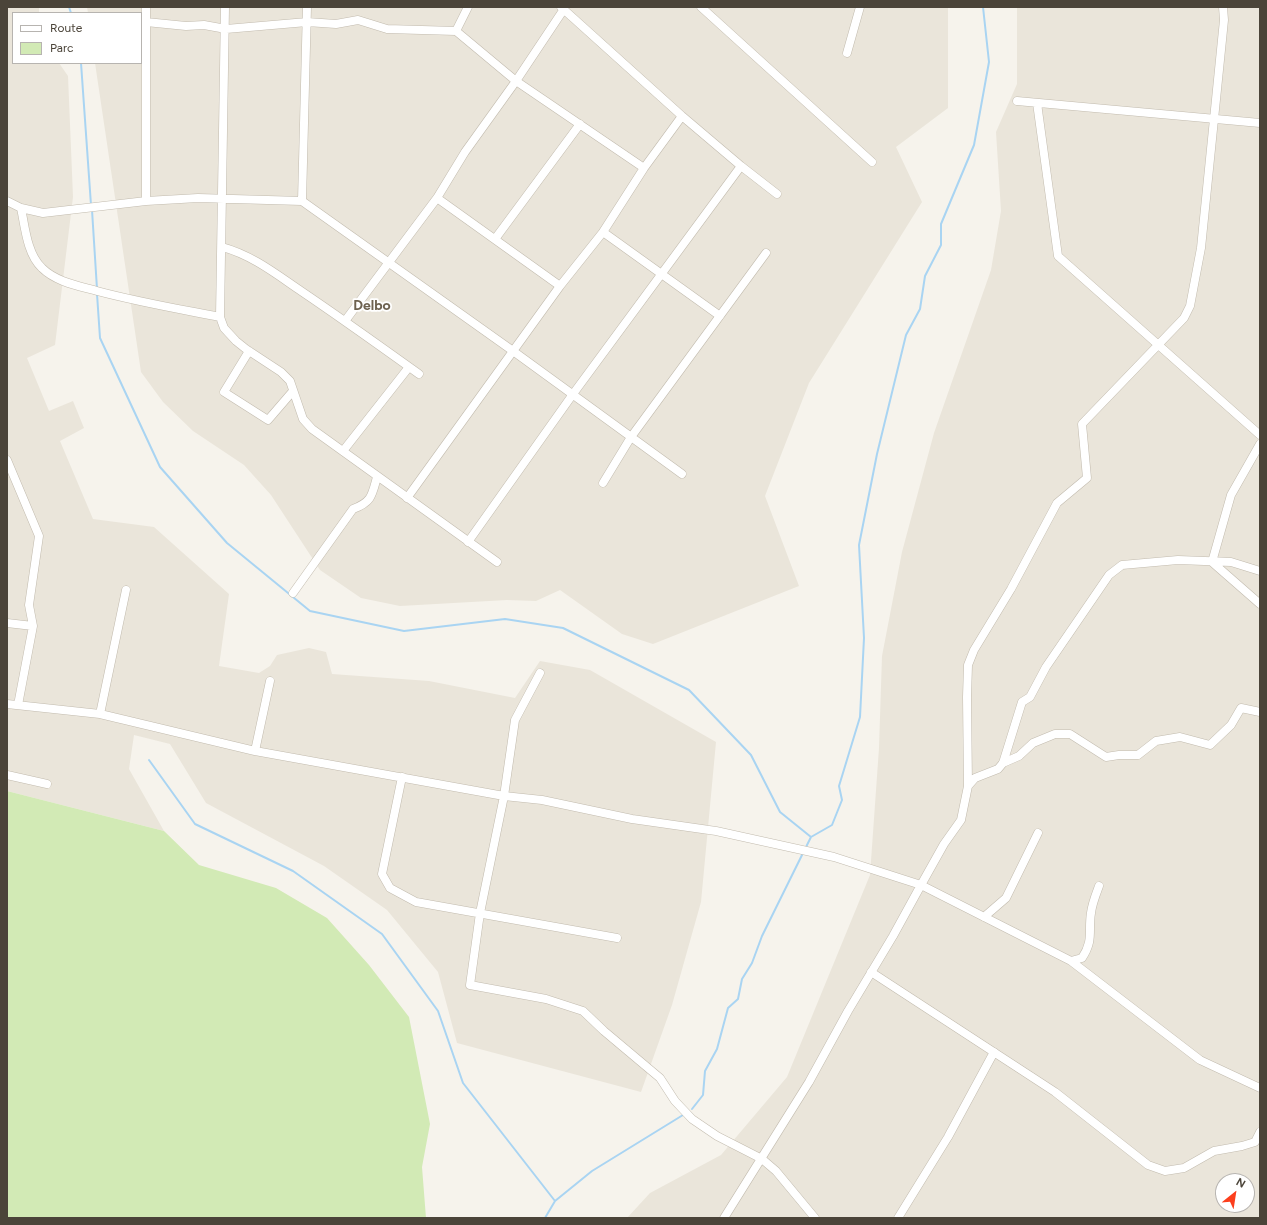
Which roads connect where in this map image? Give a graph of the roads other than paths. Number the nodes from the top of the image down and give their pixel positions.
1 (146, 7) edge
2 (225, 7) edge
3 (307, 7) edge
4 (468, 7) edge
5 (701, 7) edge
6 (860, 7) edge
7 (1223, 7) edge
8 (562, 8) edge
9 (146, 22) junction
10 (307, 22) junction
11 (226, 29) junction
12 (456, 31) junction
13 (846, 53) dead end
14 (516, 81) junction
15 (1017, 101) dead end
16 (1037, 103) junction
17 (682, 116) junction
18 (1214, 118) junction
19 (1260, 123) edge
20 (580, 124) junction
21 (872, 162) dead end
22 (741, 166) junction
23 (644, 168) junction
24 (777, 194) dead end
25 (437, 198) junction
26 (221, 199) junction
27 (7, 201) edge
28 (146, 201) junction
29 (302, 201) junction
30 (21, 208) junction
31 (603, 232) junction
32 (495, 239) junction
33 (222, 247) junction
34 (766, 253) dead end
35 (389, 262) junction
36 (661, 274) junction
37 (560, 286) junction
38 (720, 316) junction
39 (220, 317) junction
40 (345, 321) junction
41 (1157, 346) junction
42 (249, 351) junction
43 (513, 351) junction
44 (409, 367) junction
45 (418, 374) dead end
46 (293, 391) junction
47 (573, 394) junction
48 (1260, 435) edge
49 (631, 437) junction
50 (1260, 444) edge
51 (343, 451) junction
52 (7, 460) edge
53 (682, 474) dead end
54 (377, 477) junction
55 (603, 483) dead end
56 (407, 498) junction
57 (468, 542) junction
58 (497, 562) dead end
59 (1212, 562) junction
60 (1260, 571) edge
61 (126, 590) dead end
62 (292, 593) dead end
63 (1260, 604) edge
64 (7, 623) edge
65 (34, 626) junction
66 (540, 673) dead end
67 (270, 681) dead end
68 (7, 704) edge
69 (18, 706) junction
70 (1260, 712) edge
71 (100, 714) junction
72 (256, 750) junction
73 (1003, 763) junction
74 (7, 775) edge
75 (402, 777) junction
76 (47, 784) dead end
77 (968, 786) junction
78 (504, 796) junction
79 (1038, 833) dead end
80 (921, 884) junction
81 (1099, 886) dead end
82 (480, 913) junction
83 (984, 916) junction
84 (617, 938) dead end
85 (1071, 961) junction
86 (871, 972) junction
87 (994, 1052) junction
88 (1260, 1088) edge
89 (1260, 1132) edge
90 (762, 1159) junction
91 (725, 1217) edge
92 (815, 1218) edge
93 (898, 1218) edge

1 - 9 street
2 - 11 street
3 - 10 street
4 - 12 street
5 - 21 street
6 - 13 street
7 - 18 street
8 - 14 street
8 - 17 street
9 - 11 street
9 - 28 street
10 - 11 street
10 - 12 street
10 - 29 street
11 - 26 street
12 - 14 street
14 - 20 street
14 - 25 street
15 - 16 street
16 - 18 street
16 - 41 street
17 - 22 street
17 - 23 street
18 - 19 street
18 - 41 street
20 - 23 street
20 - 32 street
22 - 24 street
22 - 36 street
23 - 31 street
25 - 32 street
25 - 35 street
26 - 28 street
26 - 29 street
26 - 33 street
27 - 30 street
28 - 30 street
29 - 35 street
30 - 39 street
31 - 36 street
31 - 37 street
32 - 37 street
33 - 39 street
33 - 40 street
34 - 38 street
35 - 40 street
35 - 43 street
36 - 38 street
36 - 47 street
37 - 43 street
38 - 49 street
39 - 42 street
40 - 44 street
41 - 48 street
41 - 77 street
42 - 46 street
42 - 46 street
43 - 47 street
43 - 56 street
44 - 45 street
44 - 51 street
46 - 51 street
47 - 49 street
47 - 57 street
49 - 53 street
49 - 55 street
50 - 59 street
51 - 54 street
52 - 65 street
54 - 56 street
54 - 62 street
56 - 57 street
57 - 58 street
59 - 60 street
59 - 63 street
59 - 73 street
61 - 71 street
64 - 65 street
65 - 69 street
66 - 78 street
67 - 72 street
68 - 69 street
69 - 71 street
70 - 73 street
71 - 72 street
72 - 75 street
73 - 77 street
74 - 76 street
75 - 78 street
75 - 82 street
77 - 80 street
78 - 80 street
78 - 82 street
79 - 83 street
80 - 83 street
80 - 86 street
81 - 85 street
82 - 84 street
82 - 90 street
83 - 85 street
85 - 88 street
86 - 87 street
86 - 90 street
87 - 89 street
87 - 93 street
90 - 91 street
90 - 92 street

